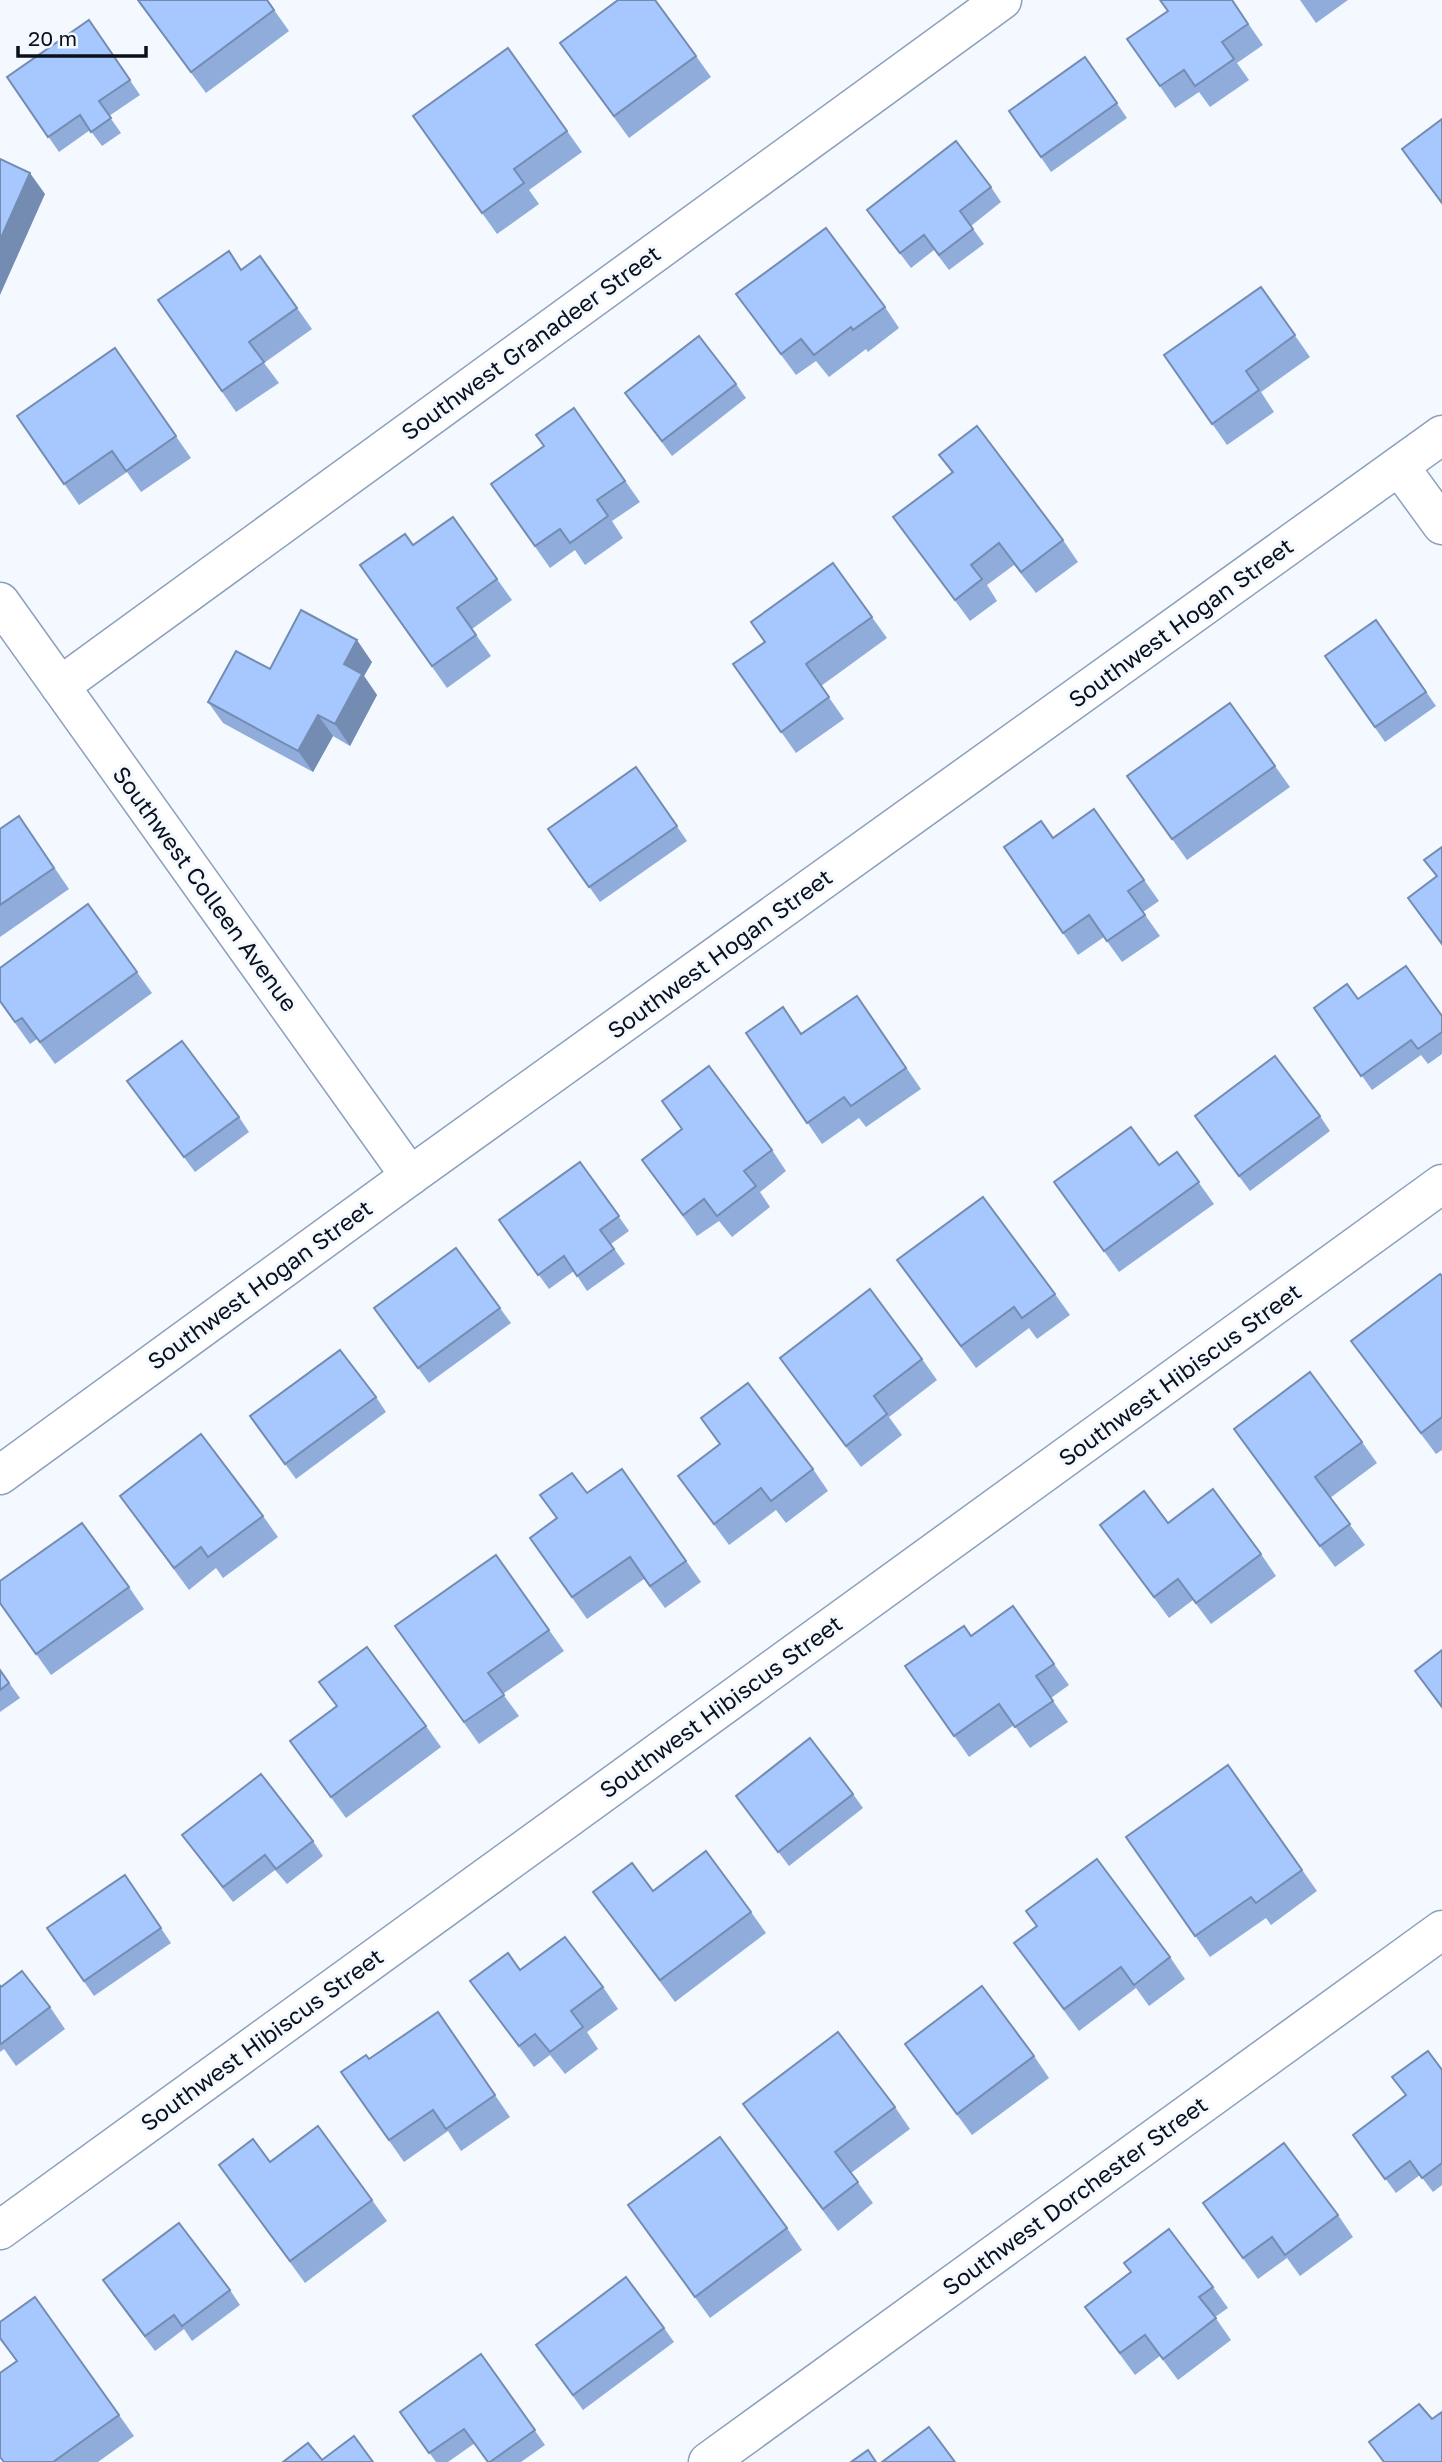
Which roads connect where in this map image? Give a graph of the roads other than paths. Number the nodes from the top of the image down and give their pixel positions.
1 (1002, 0) edge
2 (1442, 435) edge
3 (1399, 466) junction
4 (1442, 525) edge
5 (0, 602) edge
6 (60, 686) junction
7 (410, 1176) junction
8 (1442, 1184) edge
9 (0, 1475) edge
10 (1442, 1930) edge
11 (0, 2230) edge
12 (708, 2462) edge

1 - 6 street, Southwest Granadeer Street
2 - 3 street, Southwest Hogan Street
3 - 4 street
3 - 7 street, Southwest Hogan Street
5 - 6 street, Southwest Colleen Avenue
6 - 7 street, Southwest Colleen Avenue
7 - 9 street, Southwest Hogan Street
8 - 11 street, Southwest Hibiscus Street
10 - 12 street, Southwest Dorchester Street

